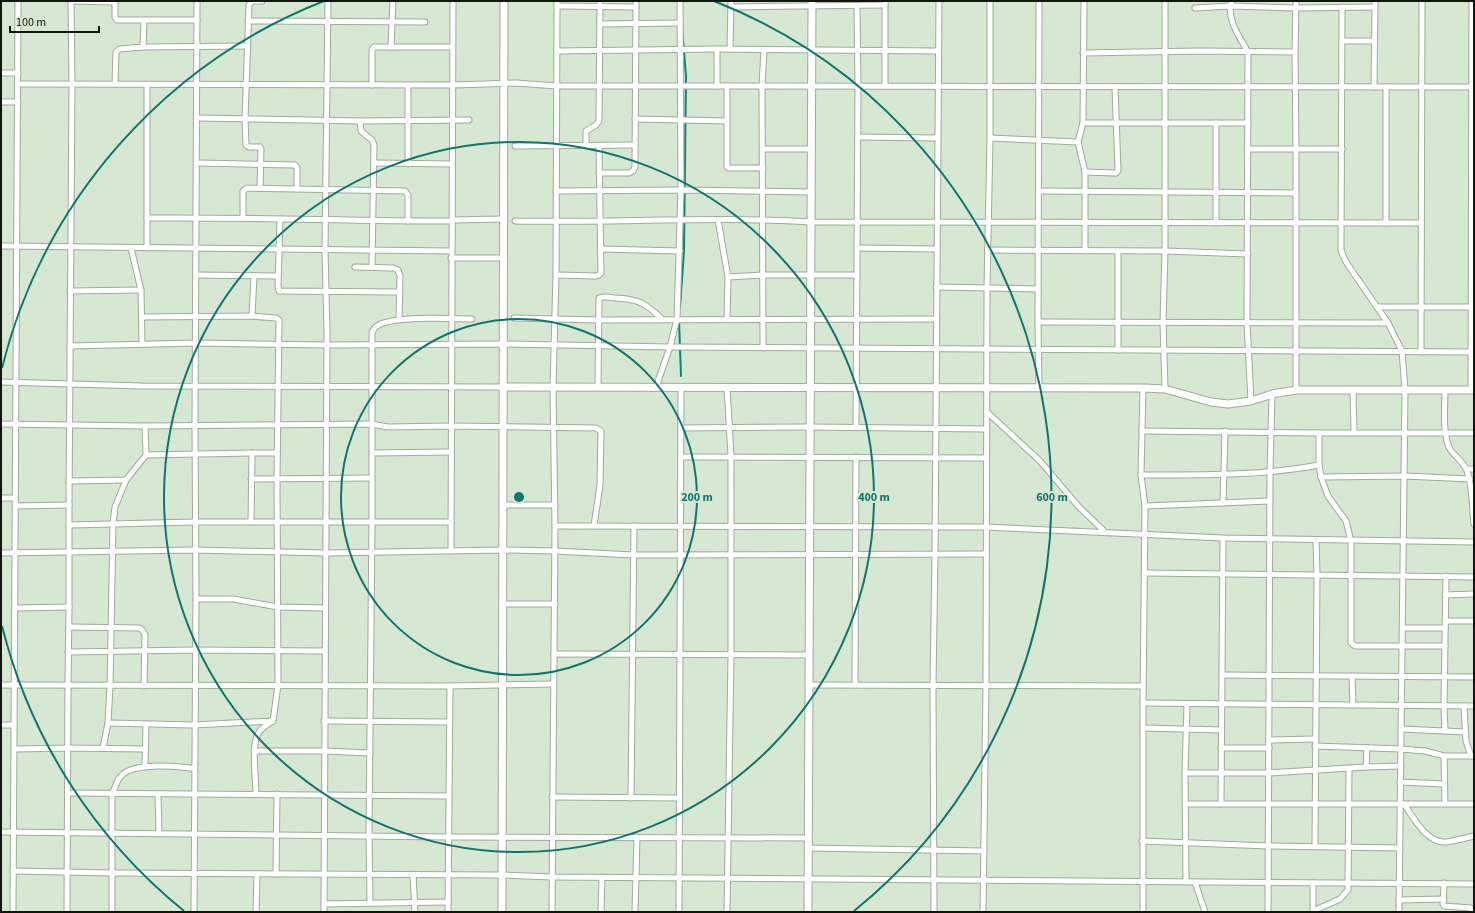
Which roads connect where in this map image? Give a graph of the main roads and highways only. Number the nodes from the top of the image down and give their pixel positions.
1 (504, 1) edge
2 (812, 4) edge
3 (504, 387) junction
4 (810, 387) junction
5 (1472, 390) edge
6 (502, 912) edge
7 (808, 912) edge

1 - 3 main road
2 - 4 main road
3 - 4 main road
3 - 6 main road
4 - 5 main road
4 - 7 main road

